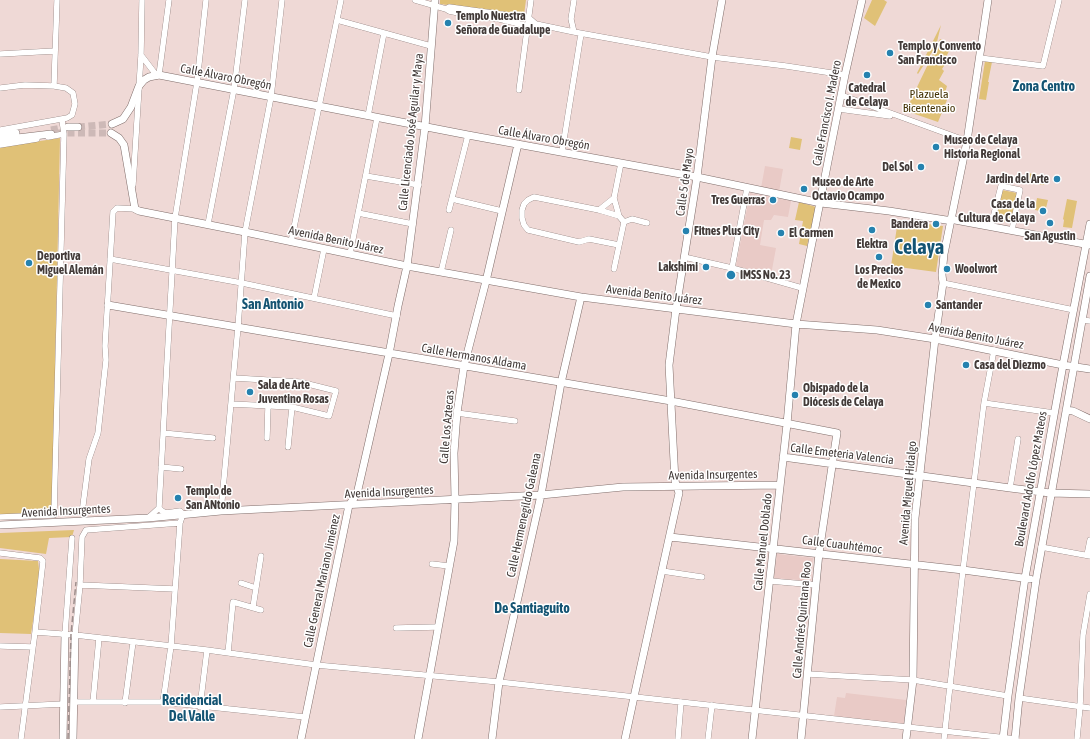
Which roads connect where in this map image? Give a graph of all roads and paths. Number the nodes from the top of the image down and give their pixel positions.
1 (57, 0) edge
2 (142, 0) edge
3 (169, 0) edge
4 (206, 0) edge
5 (245, 0) edge
6 (282, 0) edge
7 (341, 0) edge
8 (415, 0) edge
9 (531, 0) edge
10 (574, 0) edge
11 (722, 0) edge
12 (862, 0) edge
13 (988, 0) edge
14 (1059, 0) edge
15 (435, 3) edge
16 (446, 9) junction
17 (529, 18) junction
18 (337, 20) junction
19 (536, 24) junction
20 (528, 26) junction
21 (574, 32) junction
22 (384, 33) junction
23 (581, 34) junction
24 (431, 46) junction
25 (55, 51) junction
26 (0, 54) edge
27 (140, 55) junction
28 (712, 57) junction
29 (980, 58) junction
30 (158, 75) junction
31 (845, 75) junction
32 (197, 82) junction
33 (54, 86) junction
34 (139, 86) junction
35 (0, 88) edge
36 (234, 89) junction
37 (519, 90) dead end
38 (841, 95) junction
39 (271, 96) junction
40 (319, 106) junction
41 (839, 109) junction
42 (368, 116) junction
43 (899, 117) junction
44 (377, 118) junction
45 (62, 120) junction
46 (112, 124) tunnel mouth
47 (78, 126) tunnel mouth
48 (68, 127) tunnel mouth
49 (425, 127) junction
50 (0, 130) edge
51 (111, 133) dead end
52 (64, 134) junction
53 (0, 135) edge
54 (468, 135) junction
55 (0, 140) edge
56 (967, 141) junction
57 (518, 144) junction
58 (0, 145) edge
59 (562, 152) junction
60 (621, 163) junction
61 (366, 176) junction
62 (697, 177) junction
63 (418, 185) junction
64 (748, 188) junction
65 (132, 192) junction
66 (614, 198) junction
67 (452, 199) junction
68 (821, 203) junction
69 (135, 209) junction
70 (449, 210) dead end
71 (599, 210) junction
72 (502, 211) junction
73 (358, 213) junction
74 (619, 216) junction
75 (175, 218) junction
76 (950, 219) junction
77 (624, 222) junction
78 (647, 223) dead end
79 (208, 224) junction
80 (413, 224) junction
81 (1090, 224) edge
82 (990, 226) junction
83 (451, 230) dead end
84 (1012, 230) junction
85 (245, 232) junction
86 (291, 242) junction
87 (619, 245) junction
88 (1088, 245) edge
89 (324, 249) junction
90 (350, 254) junction
91 (684, 257) junction
92 (110, 259) junction
93 (407, 266) junction
94 (732, 268) junction
95 (614, 269) dead end
96 (173, 270) junction
97 (441, 272) junction
98 (1090, 276) edge
99 (486, 281) junction
100 (242, 283) junction
101 (943, 283) junction
102 (802, 288) junction
103 (581, 297) junction
104 (314, 298) junction
105 (108, 305) junction
106 (676, 309) junction
107 (1074, 310) junction
108 (170, 316) junction
109 (397, 316) junction
110 (1082, 320) junction
111 (1090, 322) edge
112 (796, 324) junction
113 (238, 327) junction
114 (935, 339) junction
115 (994, 350) junction
116 (389, 354) junction
117 (1063, 365) junction
118 (464, 366) junction
119 (1074, 366) junction
120 (1090, 369) edge
121 (234, 378) junction
122 (561, 383) junction
123 (671, 402) junction
124 (984, 403) junction
125 (231, 404) junction
126 (268, 406) junction
127 (292, 407) junction
128 (1066, 410) junction
129 (457, 413) junction
130 (1054, 413) junction
131 (1090, 419) edge
132 (515, 421) dead end
133 (787, 424) junction
134 (163, 433) junction
135 (837, 433) joint
136 (213, 438) dead end
137 (266, 438) dead end
138 (1018, 439) dead end
139 (288, 447) dead end
140 (783, 457) junction
141 (832, 463) junction
142 (161, 466) junction
143 (181, 469) dead end
144 (920, 476) junction
145 (974, 484) junction
146 (780, 485) junction
147 (677, 487) junction
148 (1010, 488) junction
149 (1040, 492) junction
150 (1050, 493) junction
151 (1090, 494) edge
152 (541, 495) junction
153 (455, 499) junction
154 (349, 505) junction
155 (159, 508) junction
156 (221, 511) junction
157 (82, 513) dead end
158 (184, 514) junction
159 (0, 517) edge
160 (148, 518) junction
161 (180, 523) junction
162 (0, 525) edge
163 (670, 537) junction
164 (72, 538) dead end
165 (1090, 540) edge
166 (1041, 547) junction
167 (774, 548) junction
168 (0, 553) edge
169 (819, 553) junction
170 (261, 556) dead end
171 (1089, 556) edge
172 (432, 564) dead end
173 (914, 564) junction
174 (449, 566) junction
175 (963, 570) junction
176 (662, 571) junction
177 (702, 577) dead end
178 (1025, 578) junction
179 (1036, 580) junction
180 (770, 581) junction
181 (241, 583) dead end
182 (80, 585) junction
183 (816, 585) junction
184 (256, 588) junction
185 (175, 589) junction
186 (1090, 594) edge
187 (252, 608) junction
188 (261, 610) dead end
189 (396, 628) dead end
190 (438, 628) junction
191 (35, 632) junction
192 (65, 634) junction
193 (75, 635) junction
194 (99, 638) junction
195 (133, 642) junction
196 (0, 646) edge
197 (171, 646) junction
198 (33, 647) junction
199 (207, 650) junction
200 (228, 652) junction
201 (316, 665) junction
202 (808, 674) junction
203 (429, 676) junction
204 (913, 680) junction
205 (500, 682) junction
206 (949, 686) junction
207 (1008, 696) junction
208 (634, 697) junction
209 (1019, 698) junction
210 (74, 702) junction
211 (93, 702) junction
212 (163, 702) junction
213 (681, 702) junction
214 (125, 703) junction
215 (64, 704) junction
216 (26, 705) junction
217 (712, 705) junction
218 (200, 706) junction
219 (0, 707) edge
220 (1080, 707) junction
221 (1090, 708) edge
222 (756, 710) junction
223 (804, 716) junction
224 (305, 717) junction
225 (908, 727) junction
226 (944, 732) junction
227 (1004, 738) edge
228 (21, 739) edge
229 (63, 739) edge
230 (73, 739) edge
231 (300, 739) edge
232 (418, 739) edge
233 (492, 739) edge
234 (626, 739) edge
235 (678, 739) edge
236 (708, 739) edge
237 (752, 739) edge
238 (802, 739) edge
239 (906, 739) edge
240 (944, 739) edge
241 (1015, 739) edge
242 (1077, 739) edge

1 - 25 street
2 - 27 street
3 - 30 street
4 - 32 street
5 - 36 street
6 - 39 street
7 - 18 street
8 - 15 street
9 - 17 street
10 - 21 street
11 - 28 main road, Calle 5 de Mayo
12 - 31 main road, Calle Francisco I. Madero
13 - 29 main road, Avenida Miguel Hidalgo
14 - 29 street
15 - 16 street
15 - 24 main road, Calle Licenciado José Aguilar y Maya
16 - 17 street
16 - 20 street
17 - 19 street
17 - 20 street
18 - 22 street
18 - 40 street
19 - 20 street
19 - 21 street
20 - 37 street
21 - 23 street
22 - 24 street
22 - 42 street
23 - 28 street
23 - 59 street
24 - 49 main road, Calle Licenciado José Aguilar y Maya
25 - 26 street
25 - 33 street
27 - 30 street
27 - 34 street
28 - 31 street
28 - 62 main road, Calle 5 de Mayo
29 - 56 main road, Avenida Miguel Hidalgo
30 - 32 main road, Calle Álvaro Obregón
30 - 34 main road
31 - 38 main road, Calle Francisco I. Madero
32 - 36 main road, Calle Álvaro Obregón
32 - 75 street
33 - 35 street
33 - 45 street
34 - 46 main road
34 - 65 street
36 - 39 main road, Calle Álvaro Obregón
36 - 79 street
38 - 41 main road, Calle Francisco I. Madero
38 - 43 street
39 - 40 main road, Calle Álvaro Obregón
39 - 85 street
40 - 42 main road, Calle Álvaro Obregón
40 - 86 street
41 - 43 street
41 - 68 main road, Calle Francisco I. Madero
42 - 44 main road, Calle Álvaro Obregón
43 - 56 street
44 - 49 main road, Calle Álvaro Obregón
44 - 61 street
45 - 50 street
45 - 52 street
47 - 48 main road
49 - 54 main road, Calle Álvaro Obregón
49 - 63 main road, Calle Licenciado José Aguilar y Maya
51 - 65 main road
52 - 58 street
52 - 159 street
53 - 55 main road
54 - 57 main road, Calle Álvaro Obregón
54 - 67 street
56 - 76 main road, Avenida Miguel Hidalgo
57 - 59 main road, Calle Álvaro Obregón
57 - 72 main road, Calle Los Aztecas
59 - 60 main road, Calle Álvaro Obregón
60 - 62 main road, Calle Álvaro Obregón
60 - 66 street
61 - 63 street
61 - 73 street
62 - 64 main road, Calle Álvaro Obregón
62 - 91 main road, Calle 5 de Mayo
63 - 80 main road, Calle Licenciado José Aguilar y Maya
64 - 68 main road, Calle Álvaro Obregón
64 - 94 street
65 - 69 main road
66 - 71 street
66 - 74 street
67 - 70 street
67 - 72 street
68 - 76 main road, Calle Álvaro Obregón
68 - 102 main road, Calle Francisco I. Madero
69 - 75 main road, Avenida Benito Juárez
69 - 92 street
71 - 74 street
71 - 87 street
72 - 99 main road, Calle Los Aztecas
73 - 80 street
73 - 90 street
74 - 77 street
75 - 79 main road, Avenida Benito Juárez
75 - 96 street
76 - 82 main road, Calle Álvaro Obregón
76 - 101 main road, Avenida Miguel Hidalgo
77 - 78 street
77 - 87 street
79 - 85 main road, Avenida Benito Juárez
80 - 93 main road, Calle Licenciado José Aguilar y Maya
81 - 88 main road, Boulevard Adolfo López Mateos
82 - 84 main road, Calle Álvaro Obregón
82 - 84 street
83 - 97 street
84 - 88 main road, Calle Álvaro Obregón
85 - 86 main road, Avenida Benito Juárez
85 - 100 street
86 - 89 main road, Avenida Benito Juárez
87 - 95 street
88 - 107 main road, Boulevard Adolfo López Mateos
89 - 90 main road, Avenida Benito Juárez
89 - 104 street
90 - 93 main road, Avenida Benito Juárez
91 - 94 street
91 - 106 main road, Calle 5 de Mayo
92 - 96 street
92 - 105 street
93 - 97 main road, Avenida Benito Juárez
93 - 109 main road, Calle General Mariano Jiménez
94 - 102 street
96 - 100 street
96 - 108 street
97 - 99 main road, Avenida Benito Juárez
98 - 110 main road, Boulevard Adolfo López Mateos
99 - 103 main road, Avenida Benito Juárez
99 - 118 main road, Calle Los Aztecas
100 - 104 street
100 - 113 street
101 - 107 street
101 - 114 main road, Avenida Miguel Hidalgo
102 - 112 main road, Calle Francisco I. Madero
103 - 106 main road, Avenida Benito Juárez
103 - 122 main road, Calle Hermenegildo Galeana
104 - 109 street
105 - 108 main road, Calle Hermanos Aldama
105 - 157 street
106 - 112 main road, Avenida Benito Juárez
106 - 123 main road, Calle 5 de Mayo
107 - 117 main road, Boulevard Adolfo López Mateos
108 - 113 main road, Calle Hermanos Aldama
108 - 134 street
109 - 116 main road, Calle General Mariano Jiménez
110 - 111 street
110 - 119 main road, Boulevard Adolfo López Mateos
112 - 114 main road, Avenida Benito Juárez
112 - 133 main road, Calle Manuel Doblado
113 - 116 main road, Calle Hermanos Aldama
113 - 121 street
114 - 115 main road, Avenida Benito Juárez
114 - 144 main road, Avenida Miguel Hidalgo
115 - 117 main road, Avenida Benito Juárez
115 - 124 street
116 - 118 main road, Calle Hermanos Aldama
116 - 154 main road, Calle General Mariano Jiménez
117 - 119 main road, Avenida Benito Juárez
117 - 130 main road, Boulevard Adolfo López Mateos
118 - 122 main road, Calle Hermanos Aldama
118 - 129 main road, Calle Los Aztecas
119 - 120 main road
119 - 128 main road, Boulevard Adolfo López Mateos
121 - 125 street
121 - 127 street
122 - 123 main road, Calle Hermanos Aldama
122 - 152 main road, Calle Hermenegildo Galeana
123 - 133 main road, Calle Hermanos Aldama
123 - 147 main road, Calle 5 de Mayo
124 - 130 street
124 - 145 street
125 - 126 street
125 - 156 street
126 - 127 street
126 - 137 street
127 - 139 street
128 - 131 main road
128 - 150 main road, Boulevard Adolfo López Mateos
129 - 132 street
129 - 153 main road, Calle Los Aztecas
130 - 149 main road, Boulevard Adolfo López Mateos
133 - 135 main road, Calle Hermanos Aldama
133 - 140 main road, Calle Manuel Doblado
134 - 136 street
134 - 142 street
135 - 141 main road, Calle Andrés Quintana Roo
138 - 148 street
140 - 141 main road, Calle Emeteria Valencia
140 - 146 main road, Calle Manuel Doblado
141 - 144 main road, Calle Emeteria Valencia
141 - 169 main road, Calle Andrés Quintana Roo
142 - 143 street
142 - 155 street
144 - 145 main road, Calle Emeteria Valencia
144 - 173 main road, Avenida Miguel Hidalgo
145 - 148 main road, Calle Emeteria Valencia
145 - 175 street
146 - 147 main road, Avenida Insurgentes
146 - 167 main road, Calle Manuel Doblado
147 - 152 main road, Avenida Insurgentes
147 - 163 main road, Calle 5 de Mayo
148 - 149 main road, Calle Emeteria Valencia
149 - 150 main road, Calle Emeteria Valencia
149 - 178 main road, Boulevard Adolfo López Mateos
150 - 151 main road, Calle Emeteria Valencia
150 - 166 main road, Boulevard Adolfo López Mateos
152 - 153 main road, Avenida Insurgentes
152 - 205 main road, Calle Hermenegildo Galeana
153 - 154 main road, Avenida Insurgentes
153 - 174 main road, Calle Los Aztecas
154 - 156 main road, Avenida Insurgentes
154 - 201 main road, Calle General Mariano Jiménez
155 - 158 street
155 - 160 street
156 - 158 main road, Avenida Insurgentes
158 - 160 main road, Avenida Insurgentes
158 - 161 street
160 - 162 main road, Avenida Insurgentes
161 - 182 street
161 - 185 street
163 - 167 main road, Calle Cuauhtémoc
163 - 176 main road, Calle 5 de Mayo
164 - 192 street
165 - 171 street
166 - 171 street
166 - 179 main road, Boulevard Adolfo López Mateos
167 - 169 main road, Calle Cuauhtémoc
167 - 180 main road, Calle Manuel Doblado
168 - 191 street
169 - 173 main road, Calle Cuauhtémoc
169 - 183 main road, Calle Andrés Quintana Roo
170 - 184 street
172 - 174 street
173 - 175 main road, Calle Cuauhtémoc
173 - 204 main road, Avenida Miguel Hidalgo
174 - 190 main road, Calle Los Aztecas
175 - 178 main road, Calle Cuauhtémoc
175 - 206 street
176 - 177 street
176 - 208 main road, Calle 5 de Mayo
178 - 179 main road, Calle Cuauhtémoc
178 - 207 main road, Boulevard Adolfo López Mateos
179 - 209 main road, Boulevard Adolfo López Mateos
180 - 183 street
180 - 222 main road, Calle Manuel Doblado
181 - 184 street
182 - 185 street
182 - 193 street
183 - 202 main road, Calle Andrés Quintana Roo
184 - 187 street
185 - 197 street
186 - 220 street
187 - 188 street
187 - 200 street
189 - 190 street
190 - 203 main road, Calle Los Aztecas
191 - 192 street
191 - 198 street
192 - 193 street
192 - 215 main road
193 - 194 street
193 - 210 main road
194 - 195 street
194 - 211 street
195 - 197 street
195 - 214 street
196 - 198 street
197 - 199 street
197 - 212 street
198 - 216 street
199 - 200 street
199 - 218 street
200 - 201 street
201 - 203 street
201 - 224 main road, Calle General Mariano Jiménez
202 - 204 street
202 - 223 main road, Calle Andrés Quintana Roo
203 - 205 street
203 - 232 main road, Calle Los Aztecas
204 - 206 street
204 - 225 main road, Avenida Miguel Hidalgo
205 - 208 street
205 - 233 main road, Calle Hermenegildo Galeana
206 - 207 street
206 - 226 street
207 - 227 main road, Boulevard Adolfo López Mateos
208 - 213 street
208 - 234 main road, Calle 5 de Mayo
209 - 220 street
209 - 241 main road, Boulevard Adolfo López Mateos
210 - 211 street
210 - 230 main road
211 - 214 street
212 - 214 street
212 - 218 street
213 - 217 street
213 - 235 street
215 - 216 street
215 - 229 main road
216 - 219 street
216 - 228 street
217 - 222 street
217 - 236 street
218 - 224 street
220 - 221 street
220 - 242 street
222 - 223 street
222 - 237 main road, Calle Manuel Doblado
223 - 225 street
223 - 238 main road, Calle Andrés Quintana Roo
224 - 231 main road, Calle General Mariano Jiménez
225 - 226 street
225 - 239 main road, Avenida Miguel Hidalgo
226 - 227 street
226 - 240 street
227 - 241 street

